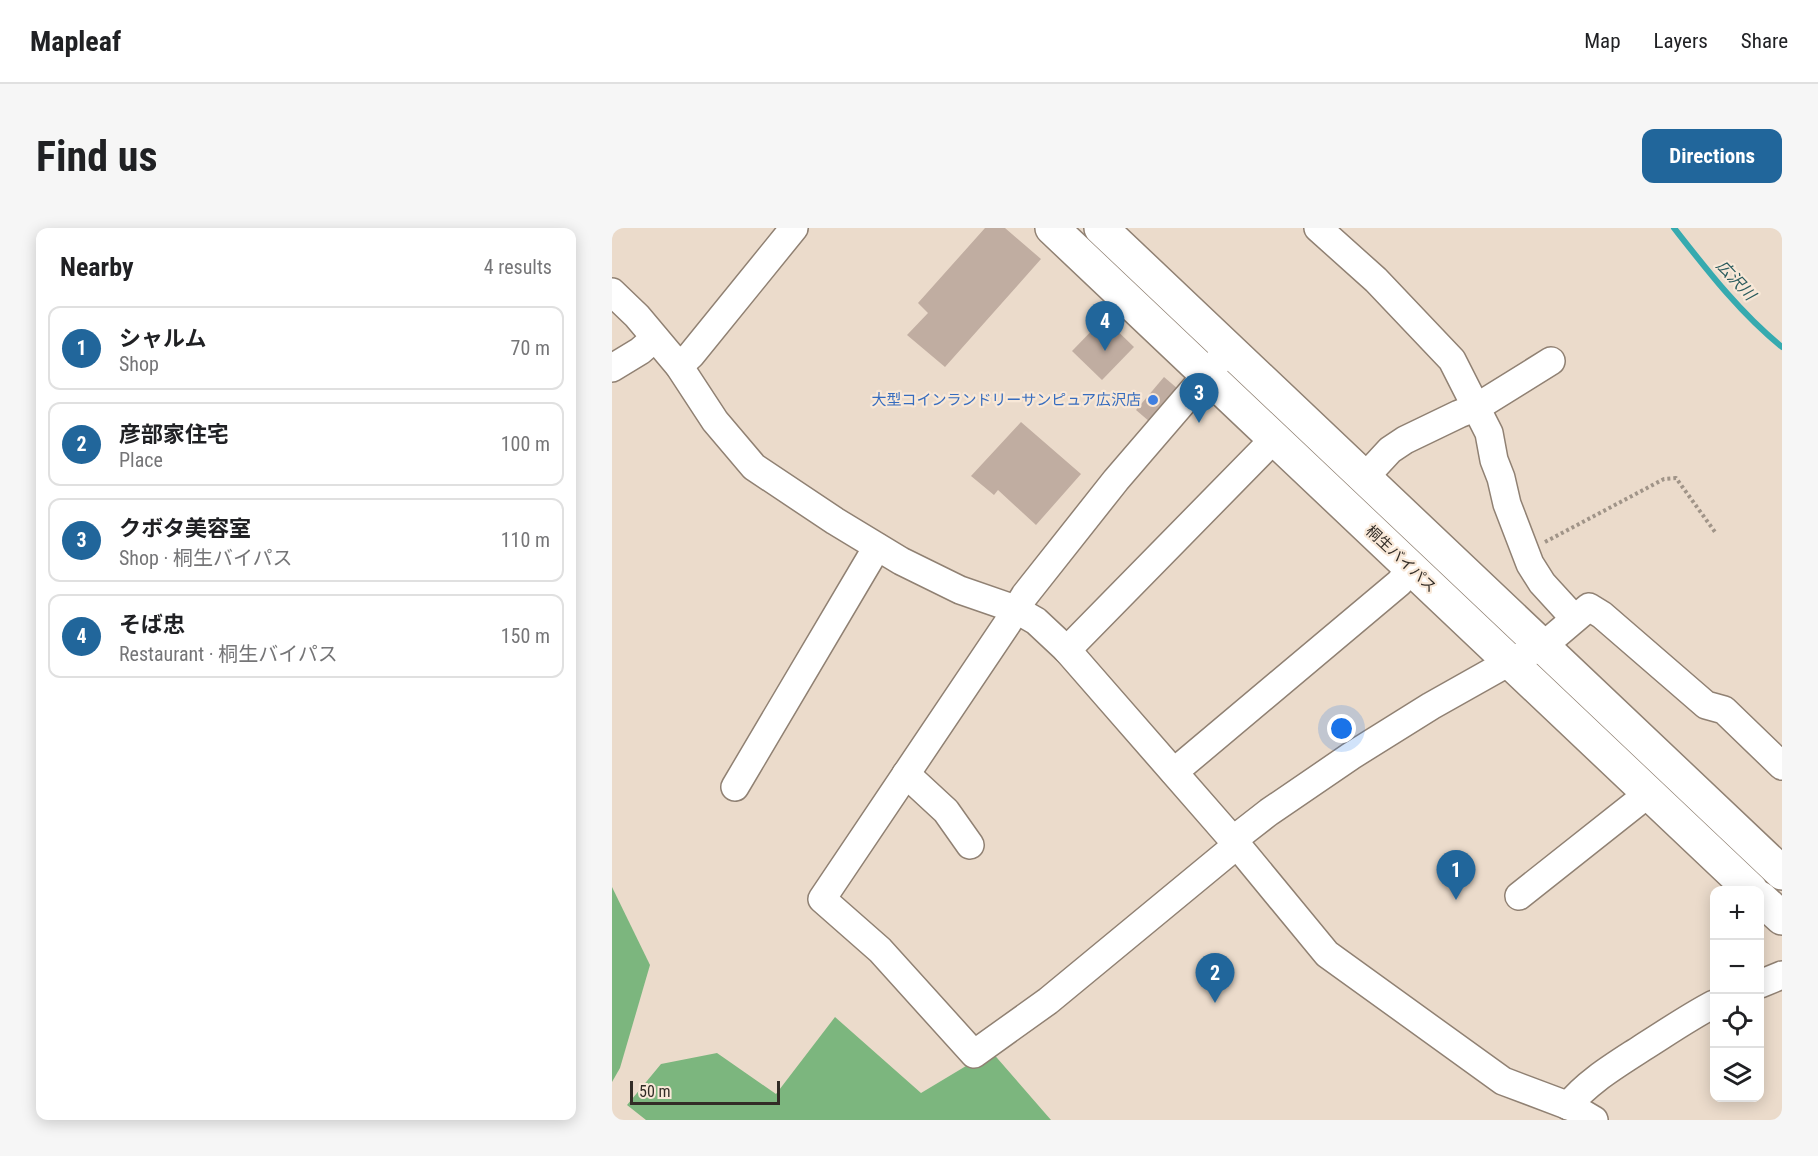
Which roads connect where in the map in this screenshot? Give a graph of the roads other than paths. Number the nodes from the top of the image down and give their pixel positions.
1 (794, 228) edge
2 (1052, 228) edge
3 (1101, 228) edge
4 (1318, 228) edge
5 (612, 292) edge
6 (656, 338) junction
7 (1229, 349) junction
8 (1551, 361) dead end
9 (679, 366) junction
10 (612, 368) edge
11 (1207, 374) junction
12 (1477, 407) junction
13 (1274, 439) junction
14 (1365, 477) junction
15 (878, 547) junction
16 (1411, 569) junction
17 (1015, 609) junction
18 (1582, 613) junction
19 (1544, 646) junction
20 (1067, 650) junction
21 (1511, 661) junction
22 (1782, 766) edge
23 (1174, 772) junction
24 (906, 774) junction
25 (735, 787) dead end
26 (1648, 793) junction
27 (1235, 843) junction
28 (970, 845) dead end
29 (1777, 859) edge
30 (1746, 886) edge
31 (1755, 886) edge
32 (1519, 896) dead end
33 (1764, 902) edge
34 (1782, 918) edge
35 (1782, 975) edge
36 (1764, 982) edge
37 (1710, 1006) edge
38 (1568, 1106) junction
39 (1594, 1120) edge

1 - 9 street
2 - 11 highway, 桐生バイパス
3 - 7 highway
4 - 12 street
5 - 6 street
6 - 9 street
6 - 10 street
7 - 11 street
7 - 14 highway
8 - 12 street
9 - 15 street
11 - 13 highway, 桐生バイパス
11 - 17 street
12 - 14 street
12 - 18 street
13 - 16 highway, 桐生バイパス
13 - 20 street
14 - 19 highway
15 - 17 street
15 - 25 street
16 - 21 highway, 桐生バイパス
16 - 23 street
17 - 20 street
17 - 24 street
18 - 19 street
18 - 22 street
19 - 21 street
19 - 29 highway
20 - 23 street
21 - 26 highway, 桐生バイパス
21 - 27 street
23 - 27 street
24 - 27 street
24 - 28 street
26 - 30 highway, 桐生バイパス
26 - 32 street
27 - 38 street
29 - 31 street
33 - 34 highway, 桐生バイパス
35 - 36 street
37 - 38 street
38 - 39 street

